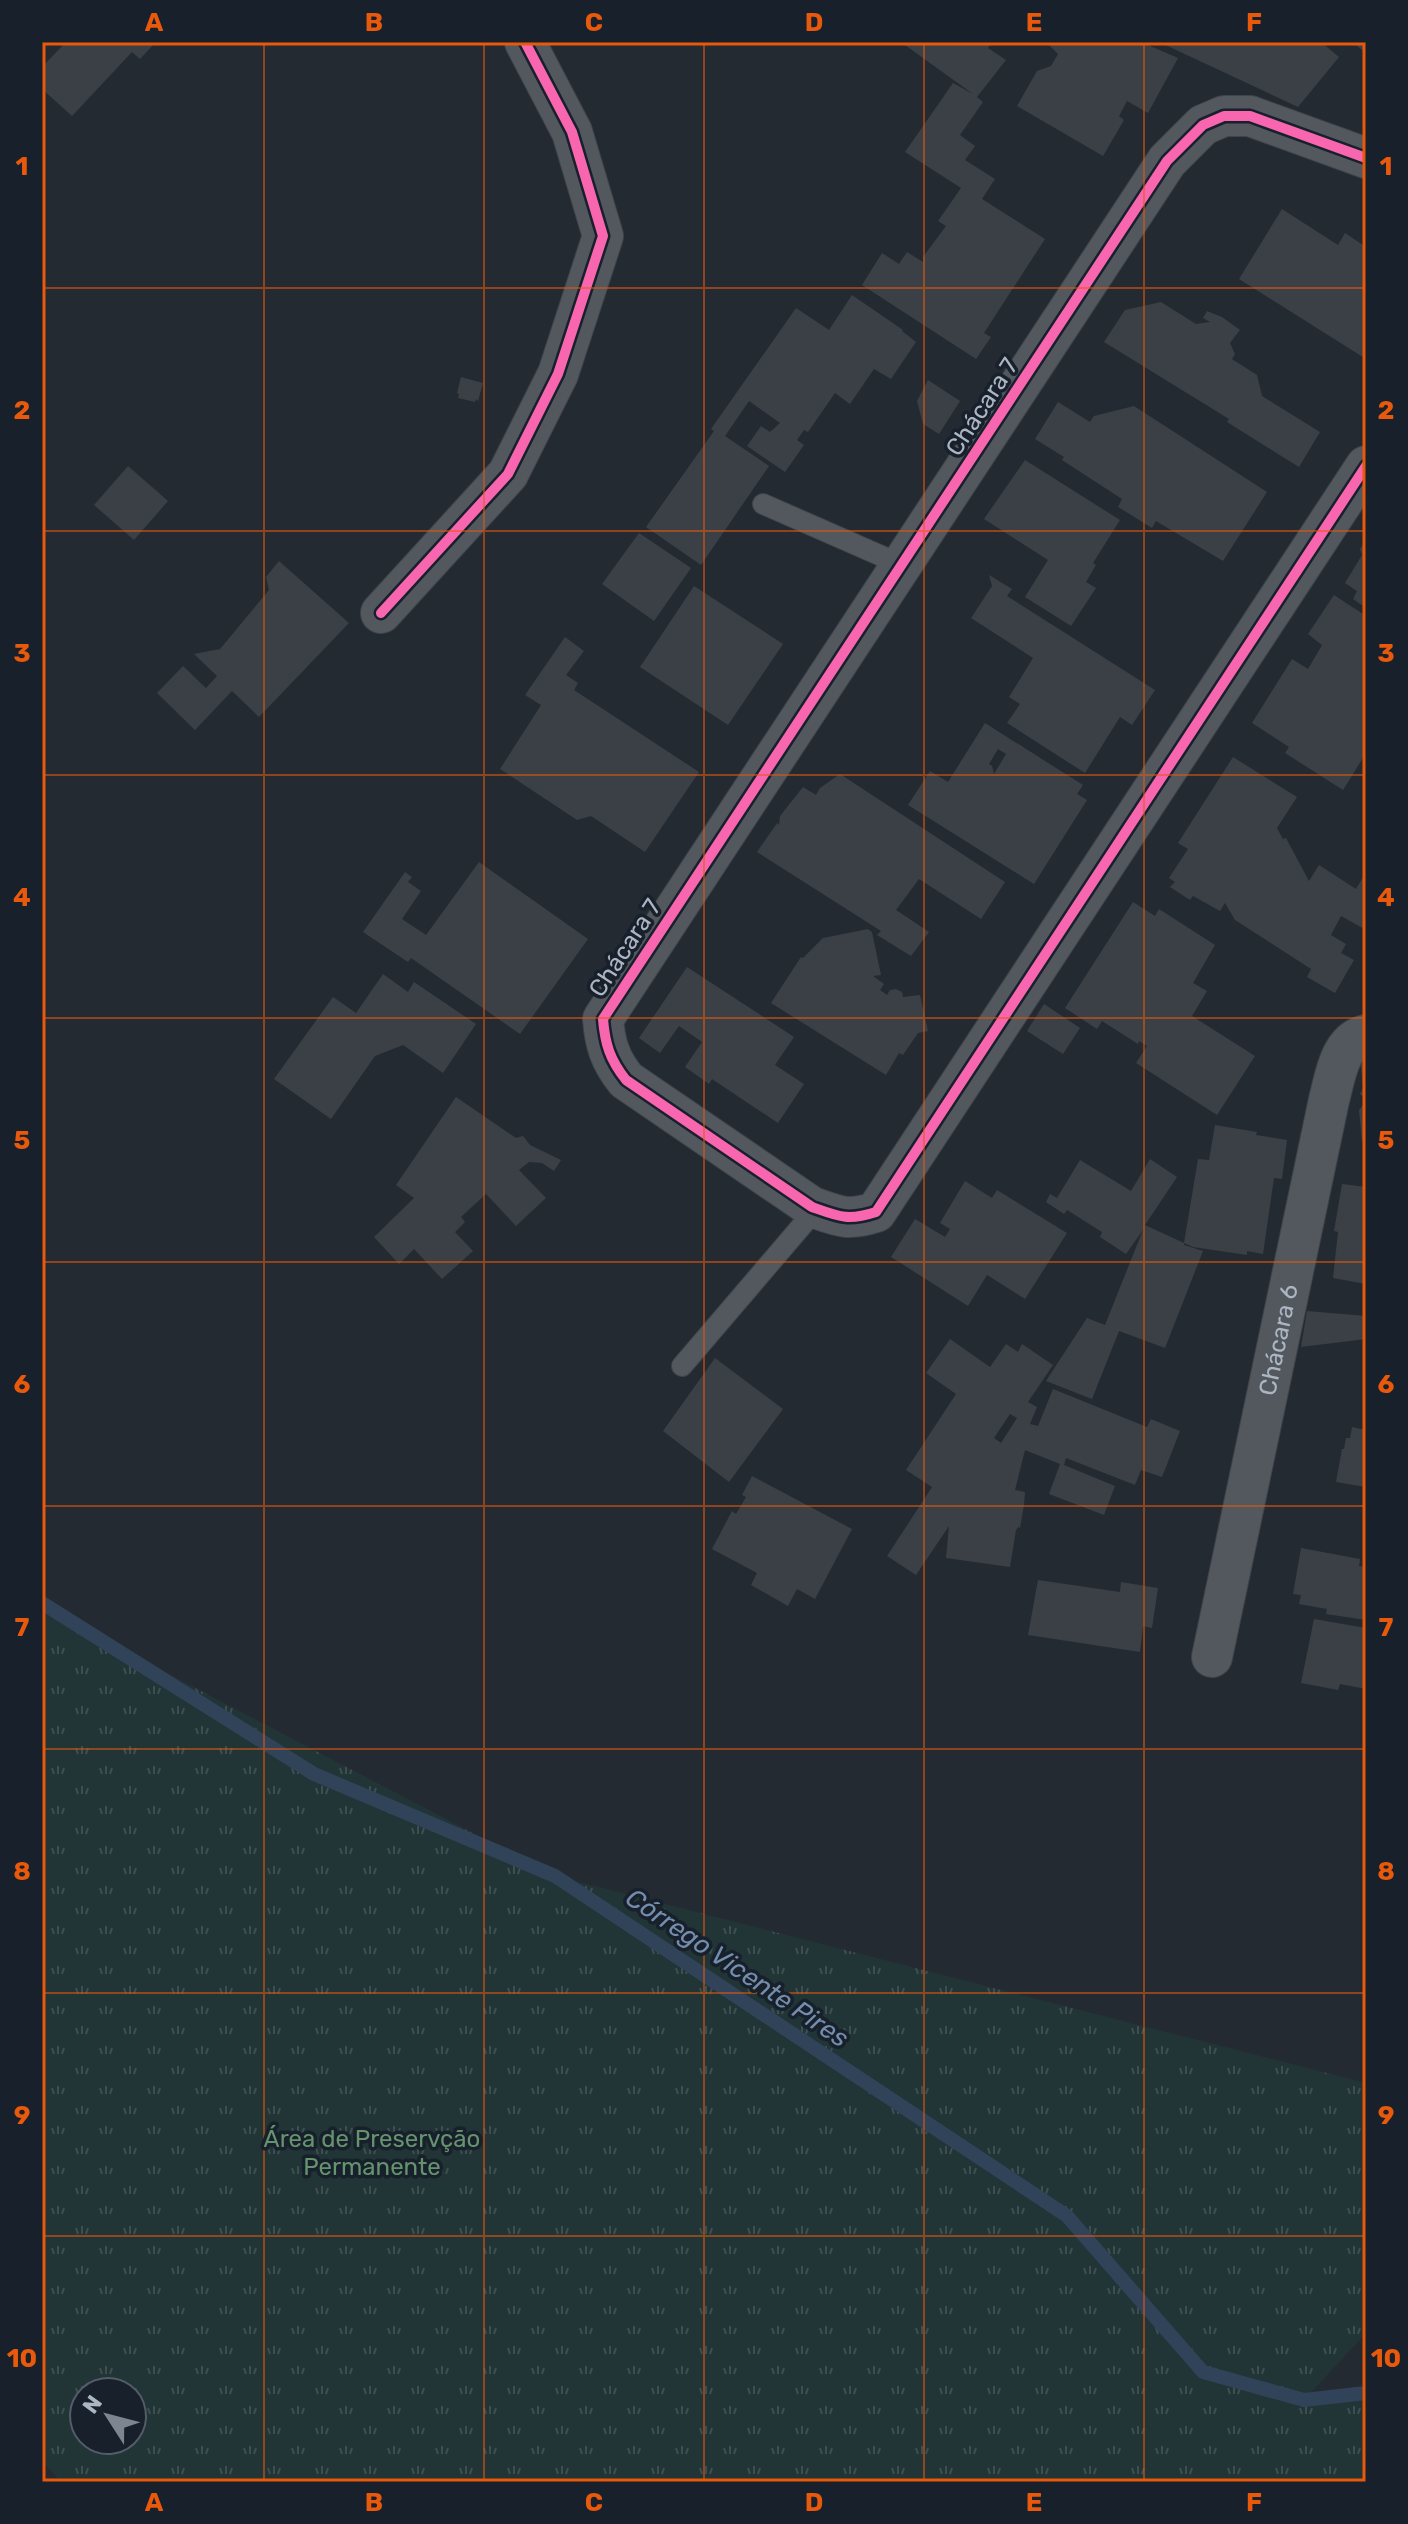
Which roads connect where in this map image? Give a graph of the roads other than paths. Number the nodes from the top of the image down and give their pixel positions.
1 (525, 42) edge
2 (1366, 158) edge
3 (1366, 466) edge
4 (763, 504) dead end
5 (902, 565) junction
6 (381, 613) dead end
7 (1366, 1035) edge
8 (817, 1208) junction
9 (682, 1366) dead end
10 (1212, 1657) dead end

1 - 6 street
2 - 5 street, Chácara 7
3 - 8 street, Chácara 7
4 - 5 lane
5 - 8 street, Chácara 7
7 - 10 street, Chácara 6
8 - 9 lane

